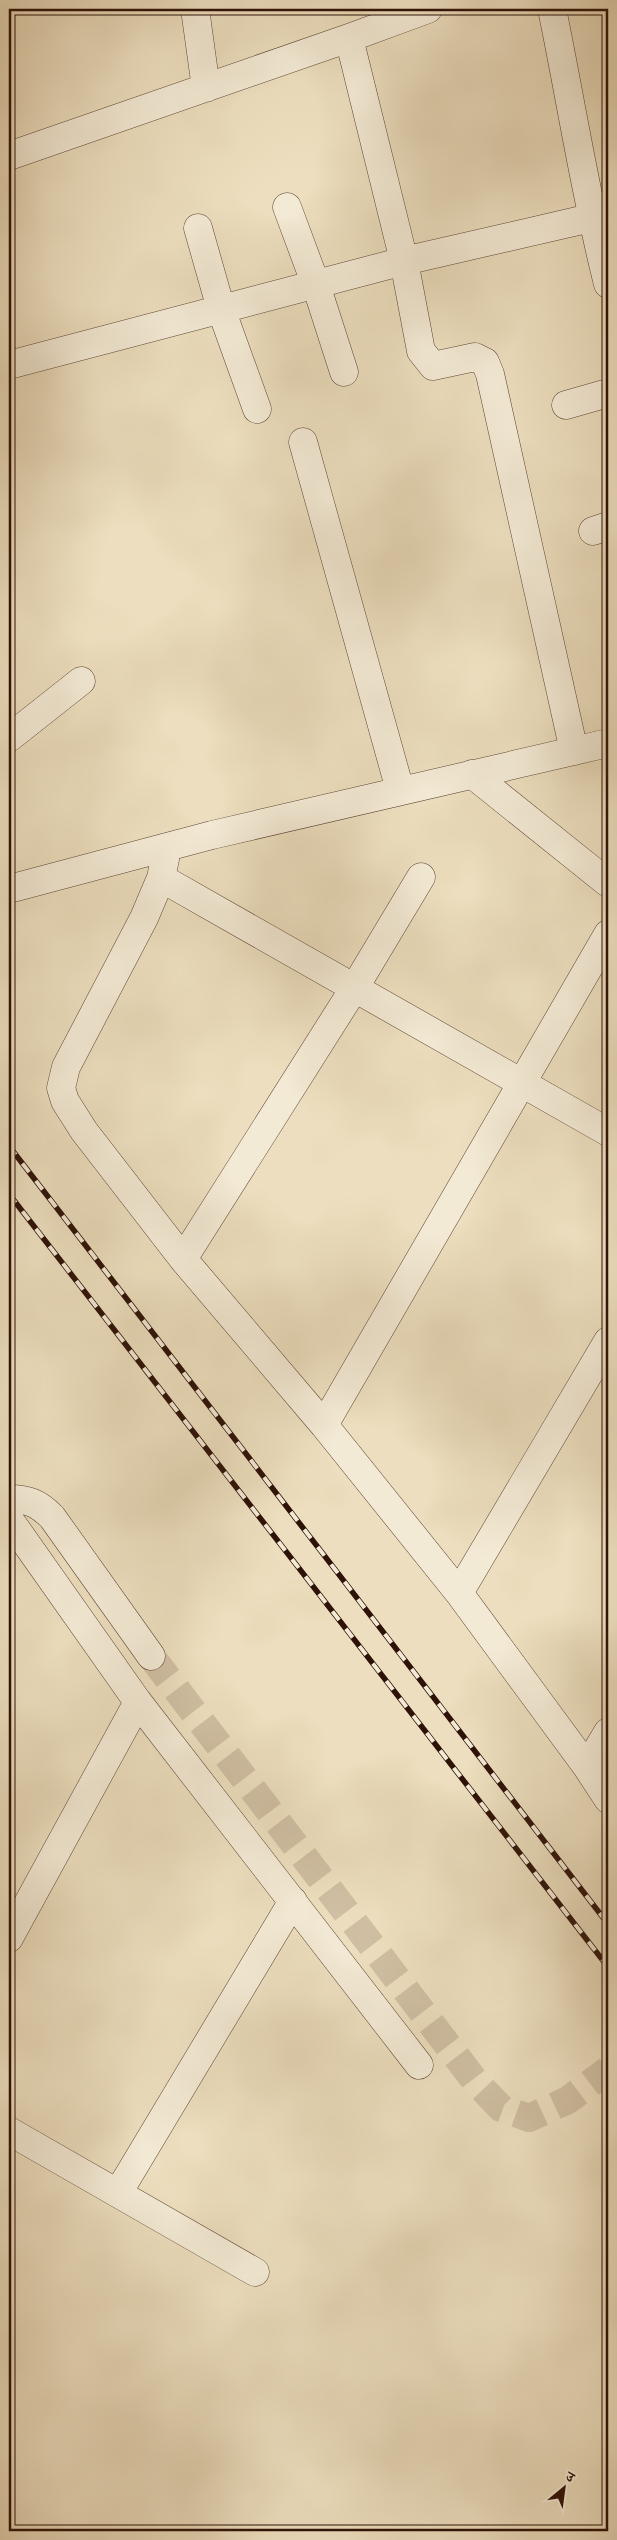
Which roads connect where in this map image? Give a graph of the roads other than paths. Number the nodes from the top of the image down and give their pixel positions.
1 (195, 9) edge
2 (428, 9) edge
3 (552, 9) edge
4 (349, 38) junction
5 (206, 88) junction
6 (9, 156) edge
7 (287, 207) dead end
8 (600, 215) edge
9 (198, 228) dead end
10 (404, 261) junction
11 (608, 284) edge
12 (316, 285) junction
13 (221, 309) junction
14 (9, 365) edge
15 (344, 372) dead end
16 (608, 393) edge
17 (566, 405) dead end
18 (257, 409) dead end
19 (302, 442) dead end
20 (81, 681) dead end
21 (9, 738) edge
22 (608, 743) edge
23 (574, 751) junction
24 (472, 774) junction
25 (400, 790) junction
26 (168, 847) junction
27 (421, 877) dead end
28 (161, 878) junction
29 (608, 883) edge
30 (9, 889) edge
31 (608, 934) edge
32 (355, 987) junction
33 (521, 1082) junction
34 (608, 1132) edge
35 (183, 1259) junction
36 (608, 1341) edge
37 (324, 1424) junction
38 (9, 1499) edge
39 (9, 1519) edge
40 (459, 1593) junction
41 (151, 1656) tunnel mouth
42 (138, 1702) junction
43 (608, 1732) edge
44 (587, 1767) junction
45 (608, 1799) edge
46 (292, 1901) junction
47 (9, 1938) edge
48 (419, 2065) dead end
49 (9, 2131) edge
50 (118, 2193) junction
51 (255, 2272) dead end

1 - 5 street
2 - 4 street
3 - 8 street
4 - 5 street
4 - 10 street
5 - 6 street
7 - 12 street
8 - 10 street
8 - 11 street
9 - 13 street
10 - 12 street
10 - 23 street
12 - 13 street
12 - 15 street
13 - 14 street
13 - 18 street
16 - 17 street
19 - 25 street
20 - 21 street
22 - 23 street
23 - 24 street
24 - 25 street
24 - 29 street
25 - 26 street
26 - 28 street
26 - 30 street
27 - 32 street
28 - 32 street
28 - 35 street
31 - 33 street
32 - 33 street
32 - 35 street
33 - 34 street
33 - 37 street
35 - 37 street
36 - 40 street
37 - 40 street
38 - 41 street
39 - 42 street
40 - 44 street
42 - 46 street
42 - 47 street
43 - 44 street
44 - 45 street
46 - 48 street
46 - 50 street
49 - 50 street
50 - 51 street

